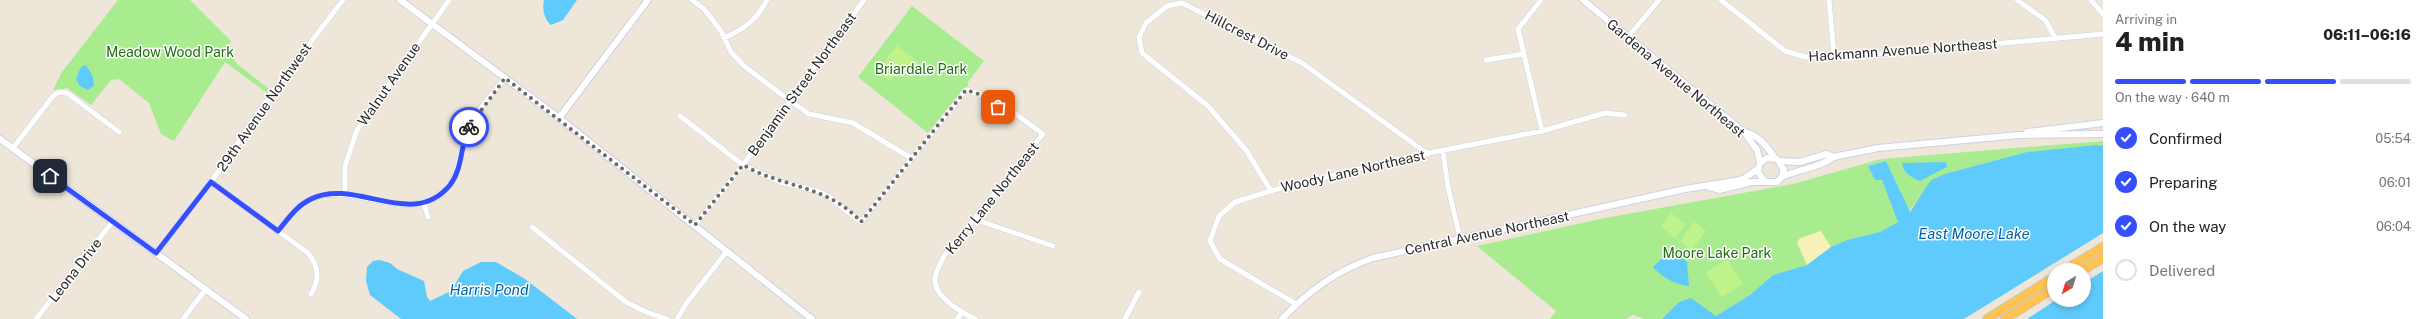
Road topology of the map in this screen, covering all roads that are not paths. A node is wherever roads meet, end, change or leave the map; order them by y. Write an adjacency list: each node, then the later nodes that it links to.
1 (342, 0): 45 (street, 29th Avenue Northwest)
2 (400, 0): 16 (street)
3 (449, 0): 16 (street, Walnut Avenue)
4 (648, 0): 28 (street)
5 (692, 0): 19 (street)
6 (767, 0): 19 (street)
7 (864, 0): 25 (street, Benjamin Street Northeast)
8 (1541, 0): 21 (street)
9 (1583, 0): 18 (street, Gardena Avenue Northeast)
10 (1658, 0): 18 (street)
11 (1721, 0): 22 (street, Hackmann Avenue Northeast)
12 (1829, 0): 22 (street)
13 (2017, 0): 20 (street)
14 (2091, 0): 15 (street)
15 (2103, 14)
16 (432, 24): 24 (street); 49 (street, Walnut Avenue)
17 (2103, 34): 20 (street, Hackmann Avenue Northeast)
18 (1628, 37): 32 (street, Gardena Avenue Northeast)
19 (724, 38): 25 (street)
20 (2056, 38): 22 (street, Hackmann Avenue Northeast)
21 (1524, 54): 23 (street); 30 (street)
22 (1834, 56)
23 (1486, 60)
24 (505, 78): 28 (street); 50 (street)
25 (789, 100): 40 (street); 42 (street, Benjamin Street Northeast)
26 (1625, 115): 30 (street, Woody Lane Northeast)
27 (680, 116): 42 (street)
28 (559, 118): 54 (street)
29 (2103, 123): 34 (street)
30 (1542, 131): 37 (street, Woody Lane Northeast)
31 (119, 132): 36 (street)
32 (1744, 132): 41 (street); 43 (street, Gardena Avenue Northeast)
33 (2103, 134): 34 (street)
34 (2019, 135): 39 (street)
35 (0, 139): 36 (street)
36 (13, 148): 53 (street)
37 (1443, 151): 38 (street, Woody Lane Northeast); 57 (street)
38 (1428, 154): 48 (street, Woody Lane Northeast); 48 (street, Hillcrest Drive)
39 (1833, 157): 41 (street); 44 (street)
40 (911, 158): 42 (street); 52 (street, Kerry Lane Northeast)
41 (1777, 159): 43 (street); 44 (street)
42 (743, 165): 54 (street, Benjamin Street Northeast)
43 (1760, 166): 46 (street); 47 (street, Central Avenue Northeast)
44 (1782, 177): 46 (street)
45 (211, 182): 56 (street); 61 (street, 29th Avenue Northwest)
46 (1765, 182): 47 (street, Central Avenue Northeast)
47 (1709, 187): 57 (street, Central Avenue Northeast)
48 (1271, 191): 70 (street, Woody Lane Northeast)
49 (345, 194): 50 (street); 56 (street)
50 (424, 204): 51 (street)
51 (428, 217)
52 (974, 219): 58 (street); 71 (street, Kerry Lane Northeast)
53 (113, 221): 61 (street); 72 (street, Leona Drive)
54 (695, 225): 60 (street)
55 (532, 227): 75 (street)
56 (278, 231): 69 (street)
57 (1460, 238): 70 (street, Central Avenue Northeast)
58 (1053, 246)
59 (2103, 247): 63 (highway)
60 (727, 251): 76 (street); 77 (street)
61 (156, 253): 66 (street)
62 (2103, 258): 64 (highway)
63 (2077, 263)
64 (2091, 265)
65 (2047, 281): 82 (highway)
66 (206, 290): 73 (street); 74 (street)
67 (1139, 292): 80 (street)
68 (2047, 292): 83 (highway)
69 (311, 294)
70 (1296, 304): 81 (street, Central Avenue Northeast)
71 (962, 313): 78 (street); 79 (street, Kerry Lane Northeast)
72 (36, 319)
73 (183, 319)
74 (246, 319)
75 (667, 319)
76 (677, 319)
77 (812, 319)
78 (957, 319)
79 (975, 319)
80 (1125, 319)
81 (1282, 319)
82 (1987, 319)
83 (2005, 319)

